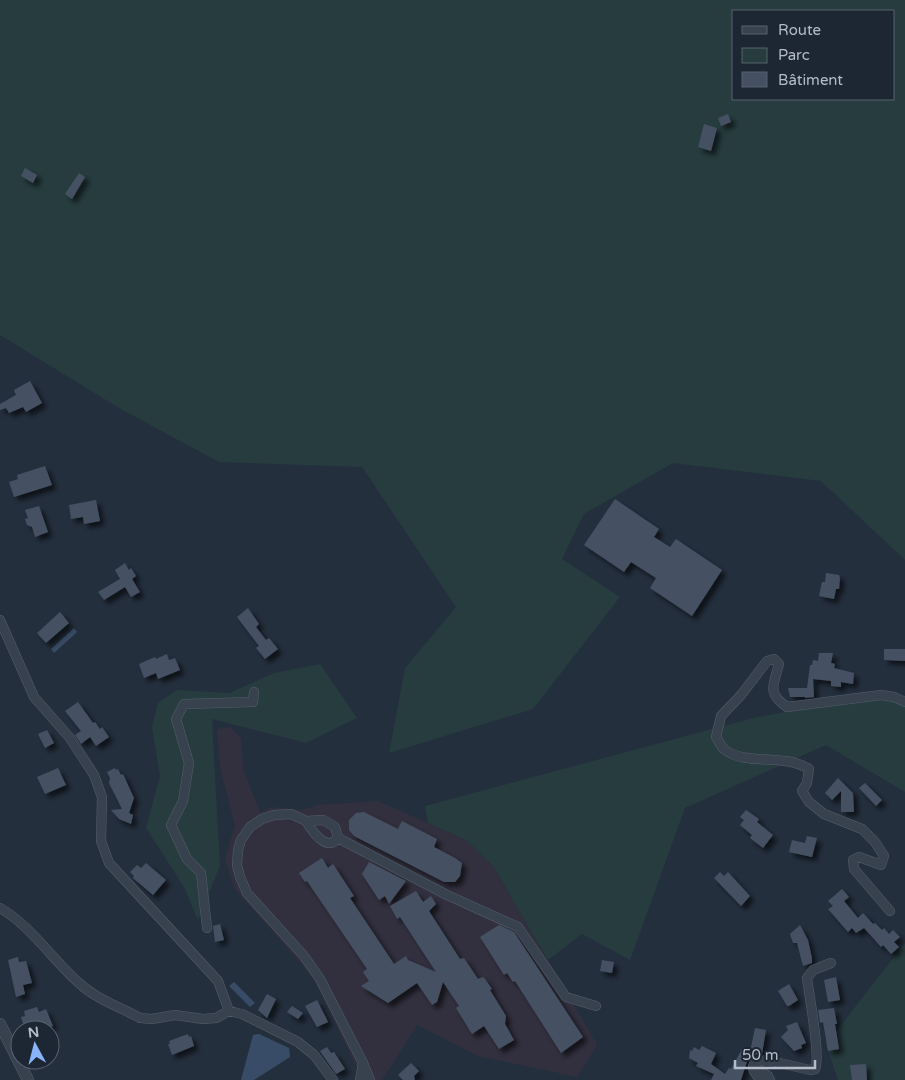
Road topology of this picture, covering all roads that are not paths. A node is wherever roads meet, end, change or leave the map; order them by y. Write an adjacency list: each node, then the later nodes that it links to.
1 (0, 620): 11 (street)
2 (254, 692): 8 (street)
3 (905, 702): 7 (street)
4 (306, 821): 5 (street); 5 (street); 13 (street)
5 (338, 838): 10 (street)
6 (0, 908): 11 (street)
7 (890, 911)
8 (207, 928)
9 (831, 963): 14 (street)
10 (596, 1006)
11 (229, 1011): 16 (street)
12 (0, 1024): 15 (street)
13 (363, 1063): 17 (street); 18 (street)
14 (753, 1066): 19 (street); 20 (street)
15 (28, 1080)
16 (333, 1080)
17 (360, 1080)
18 (370, 1080)
19 (761, 1080)
20 (770, 1080)

